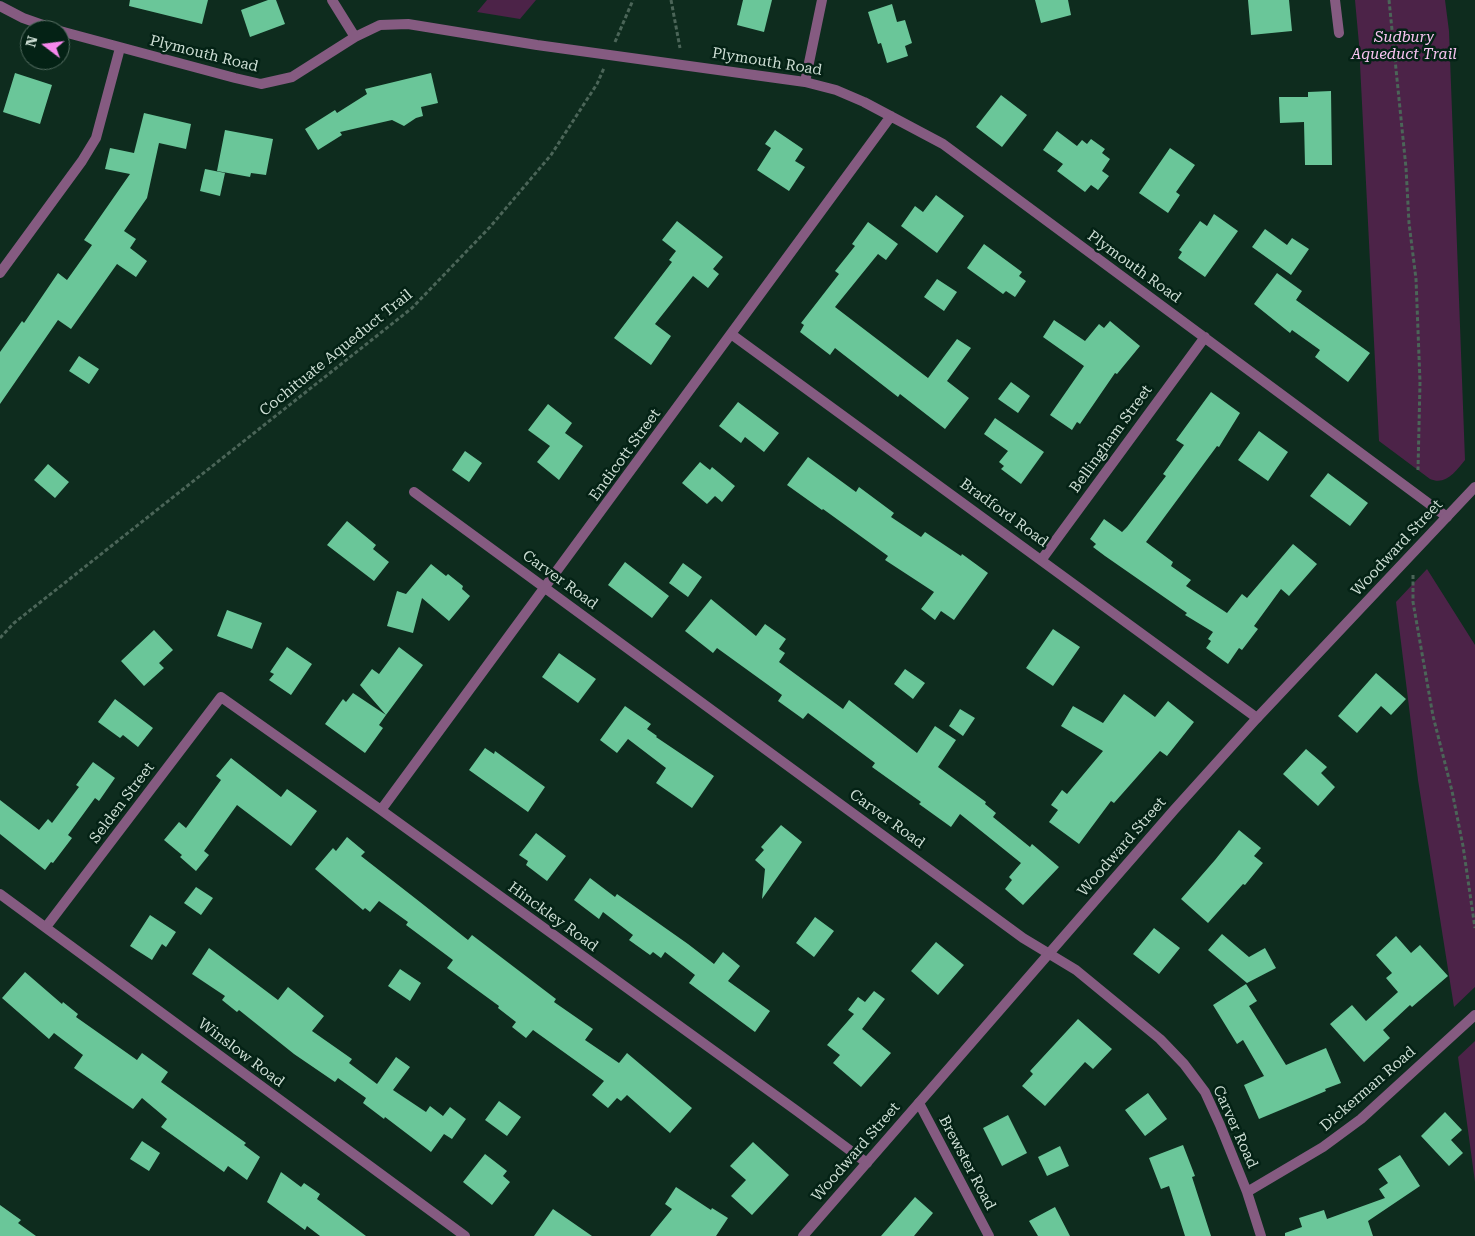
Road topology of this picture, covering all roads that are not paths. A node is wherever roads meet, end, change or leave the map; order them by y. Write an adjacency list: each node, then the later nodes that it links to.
1 (332, 0): 8 (street)
2 (822, 0): 10 (street)
3 (1335, 0): 7 (street)
4 (0, 6): 5 (street, Plymouth Road)
5 (29, 20)
6 (70, 33): 9 (street, Plymouth Road)
7 (1339, 33)
8 (355, 37): 9 (street, Plymouth Road); 10 (street, Plymouth Road)
9 (120, 48): 12 (street)
10 (805, 82): 11 (street, Plymouth Road)
11 (891, 116): 13 (street, Endicott Street); 14 (street, Plymouth Road)
12 (0, 273)
13 (731, 334): 18 (street, Bradford Road); 19 (street, Endicott Street)
14 (1205, 337): 17 (street, Plymouth Road); 18 (street, Bellingham Street)
15 (1475, 487): 17 (street, Woodward Street)
16 (414, 492): 19 (street, Carver Road)
17 (1447, 517): 21 (street, Woodward Street)
18 (1042, 559): 21 (street, Bradford Road)
19 (545, 588): 22 (street, Endicott Street); 25 (street, Carver Road)
20 (221, 697): 22 (street, Hinckley Road); 24 (street, Selden Street)
21 (1257, 718): 25 (street, Woodward Street)
22 (381, 810): 28 (street, Hinckley Road)
23 (0, 894): 24 (street, Winslow Road)
24 (46, 927): 30 (street, Winslow Road)
25 (1050, 953): 27 (street, Woodward Street); 29 (street, Carver Road)
26 (1475, 1015): 29 (street, Dickerman Road)
27 (919, 1103): 28 (street, Woodward Street); 32 (street, Brewster Road)
28 (866, 1163): 31 (street, Woodward Street)
29 (1247, 1192): 33 (street, Carver Road)
30 (465, 1236)
31 (803, 1236)
32 (988, 1236)
33 (1262, 1236)

